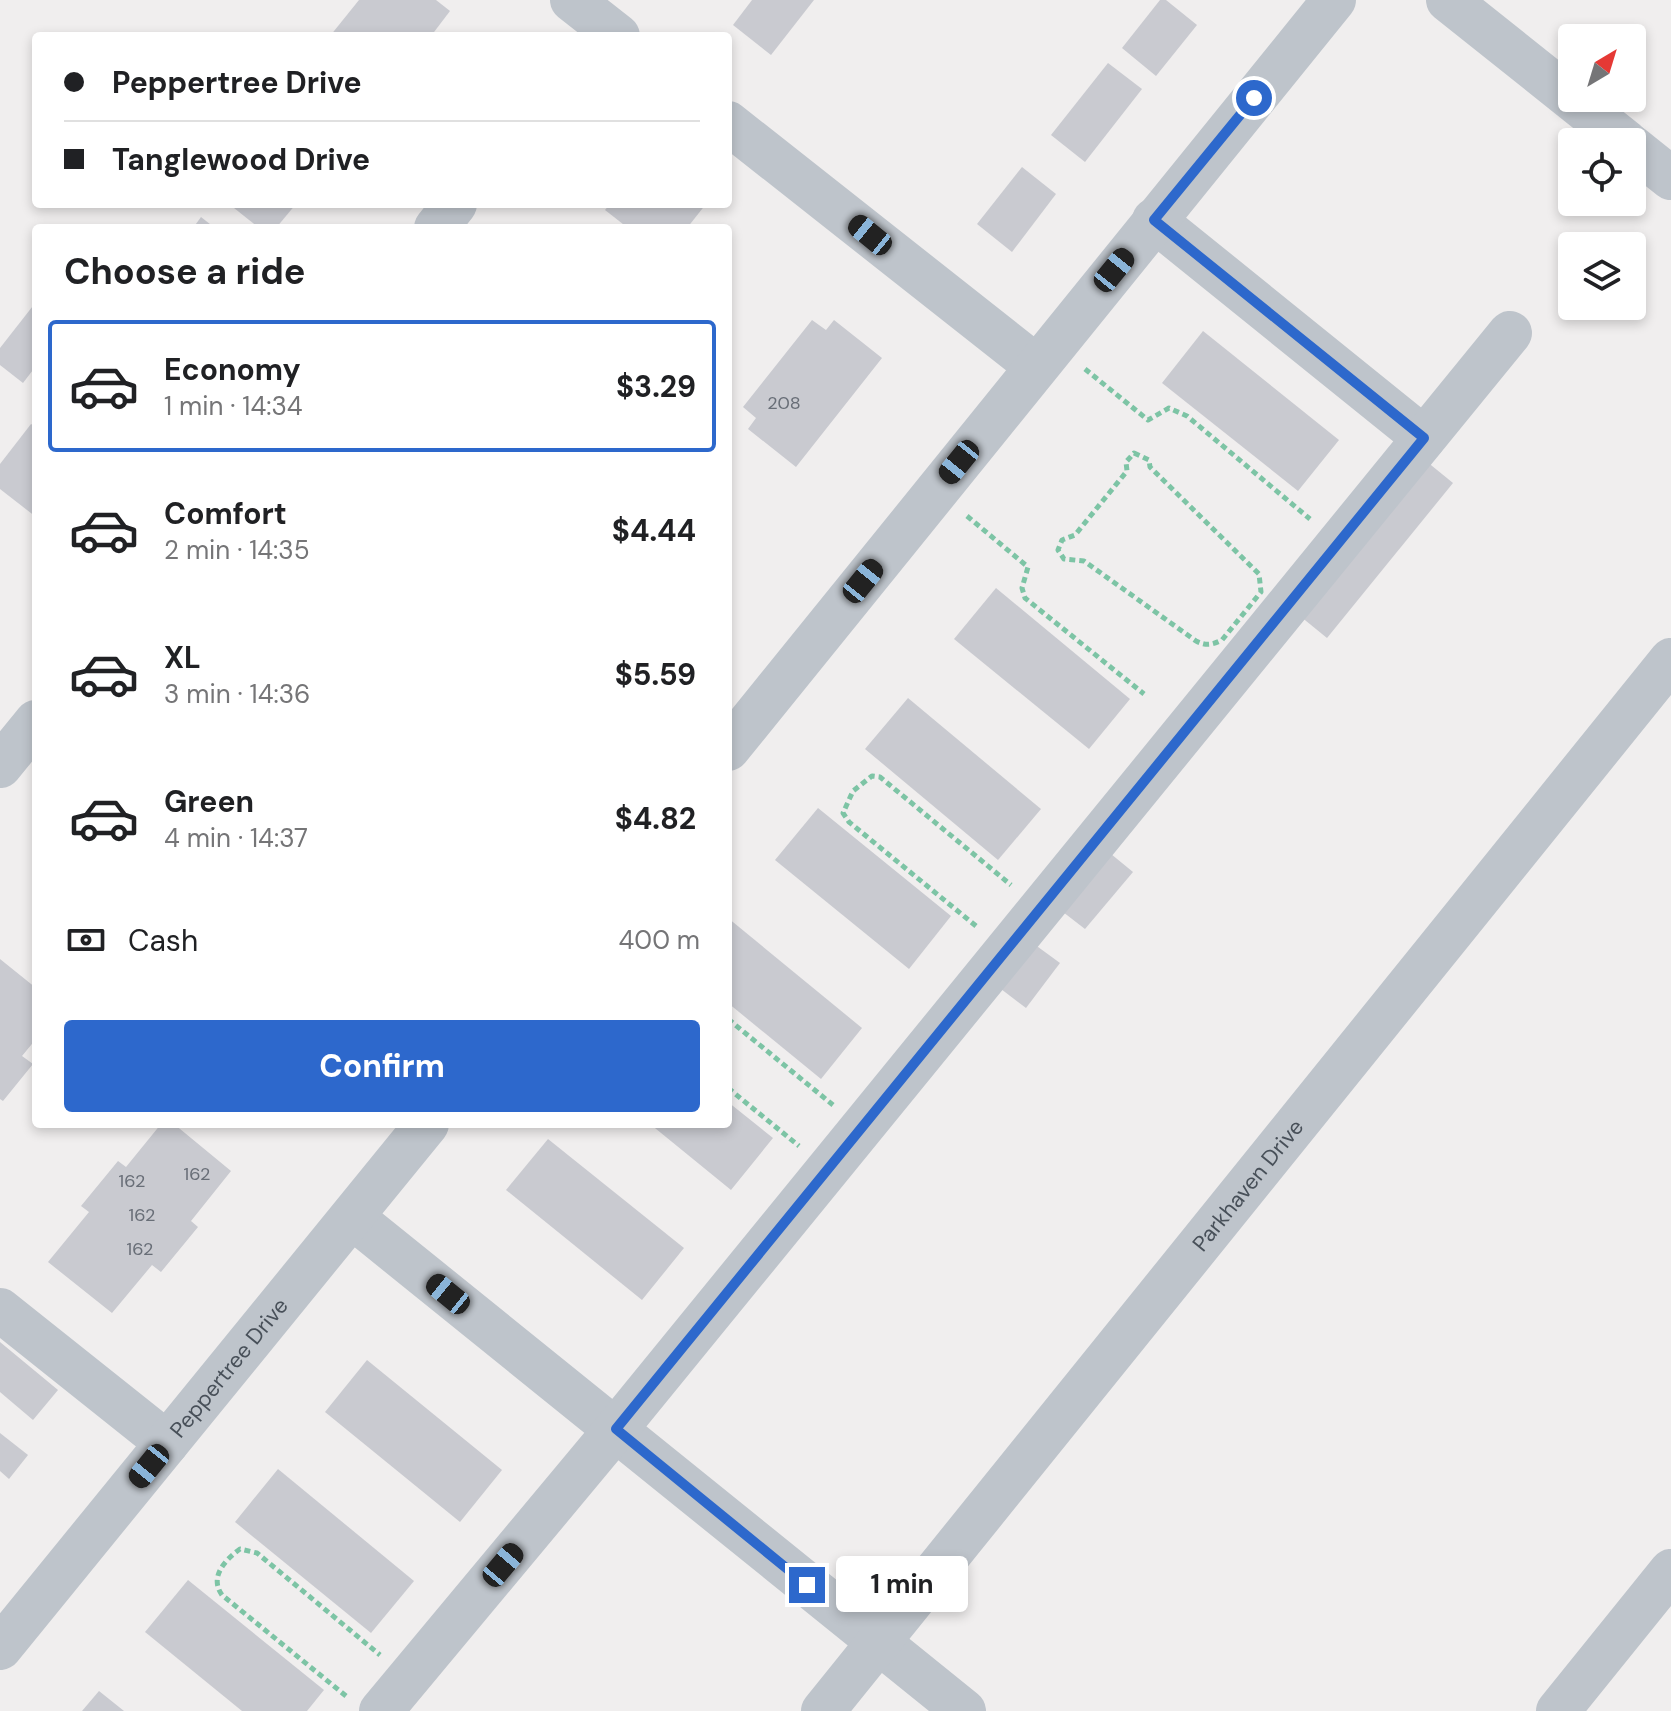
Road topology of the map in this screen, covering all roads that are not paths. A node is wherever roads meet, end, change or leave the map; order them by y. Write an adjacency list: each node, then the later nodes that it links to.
1 (1334, 0): 8 (street)
2 (1448, 0): 4 (street)
3 (732, 126): 11 (street)
4 (1608, 128)
5 (1646, 158): 6 (street)
6 (1671, 178)
7 (452, 208): 9 (street)
8 (1154, 220): 11 (street); 12 (street)
9 (439, 224)
10 (1510, 333): 12 (street)
11 (1063, 365): 15 (street)
12 (1424, 438): 20 (street)
13 (1671, 660): 23 (street, Parkhaven Drive)
14 (32, 727): 16 (street)
15 (732, 744)
16 (0, 766)
17 (424, 1128): 18 (street, Peppertree Drive)
18 (352, 1217): 20 (street); 21 (street, Peppertree Drive)
19 (0, 1310): 21 (street)
20 (616, 1429): 23 (street); 25 (street)
21 (167, 1443): 24 (street, Peppertree Drive)
22 (1671, 1571): 28 (street)
23 (878, 1643): 26 (street, Parkhaven Drive); 27 (street)
24 (0, 1648)
25 (367, 1706)
26 (823, 1711)
27 (964, 1711)
28 (1558, 1711)

